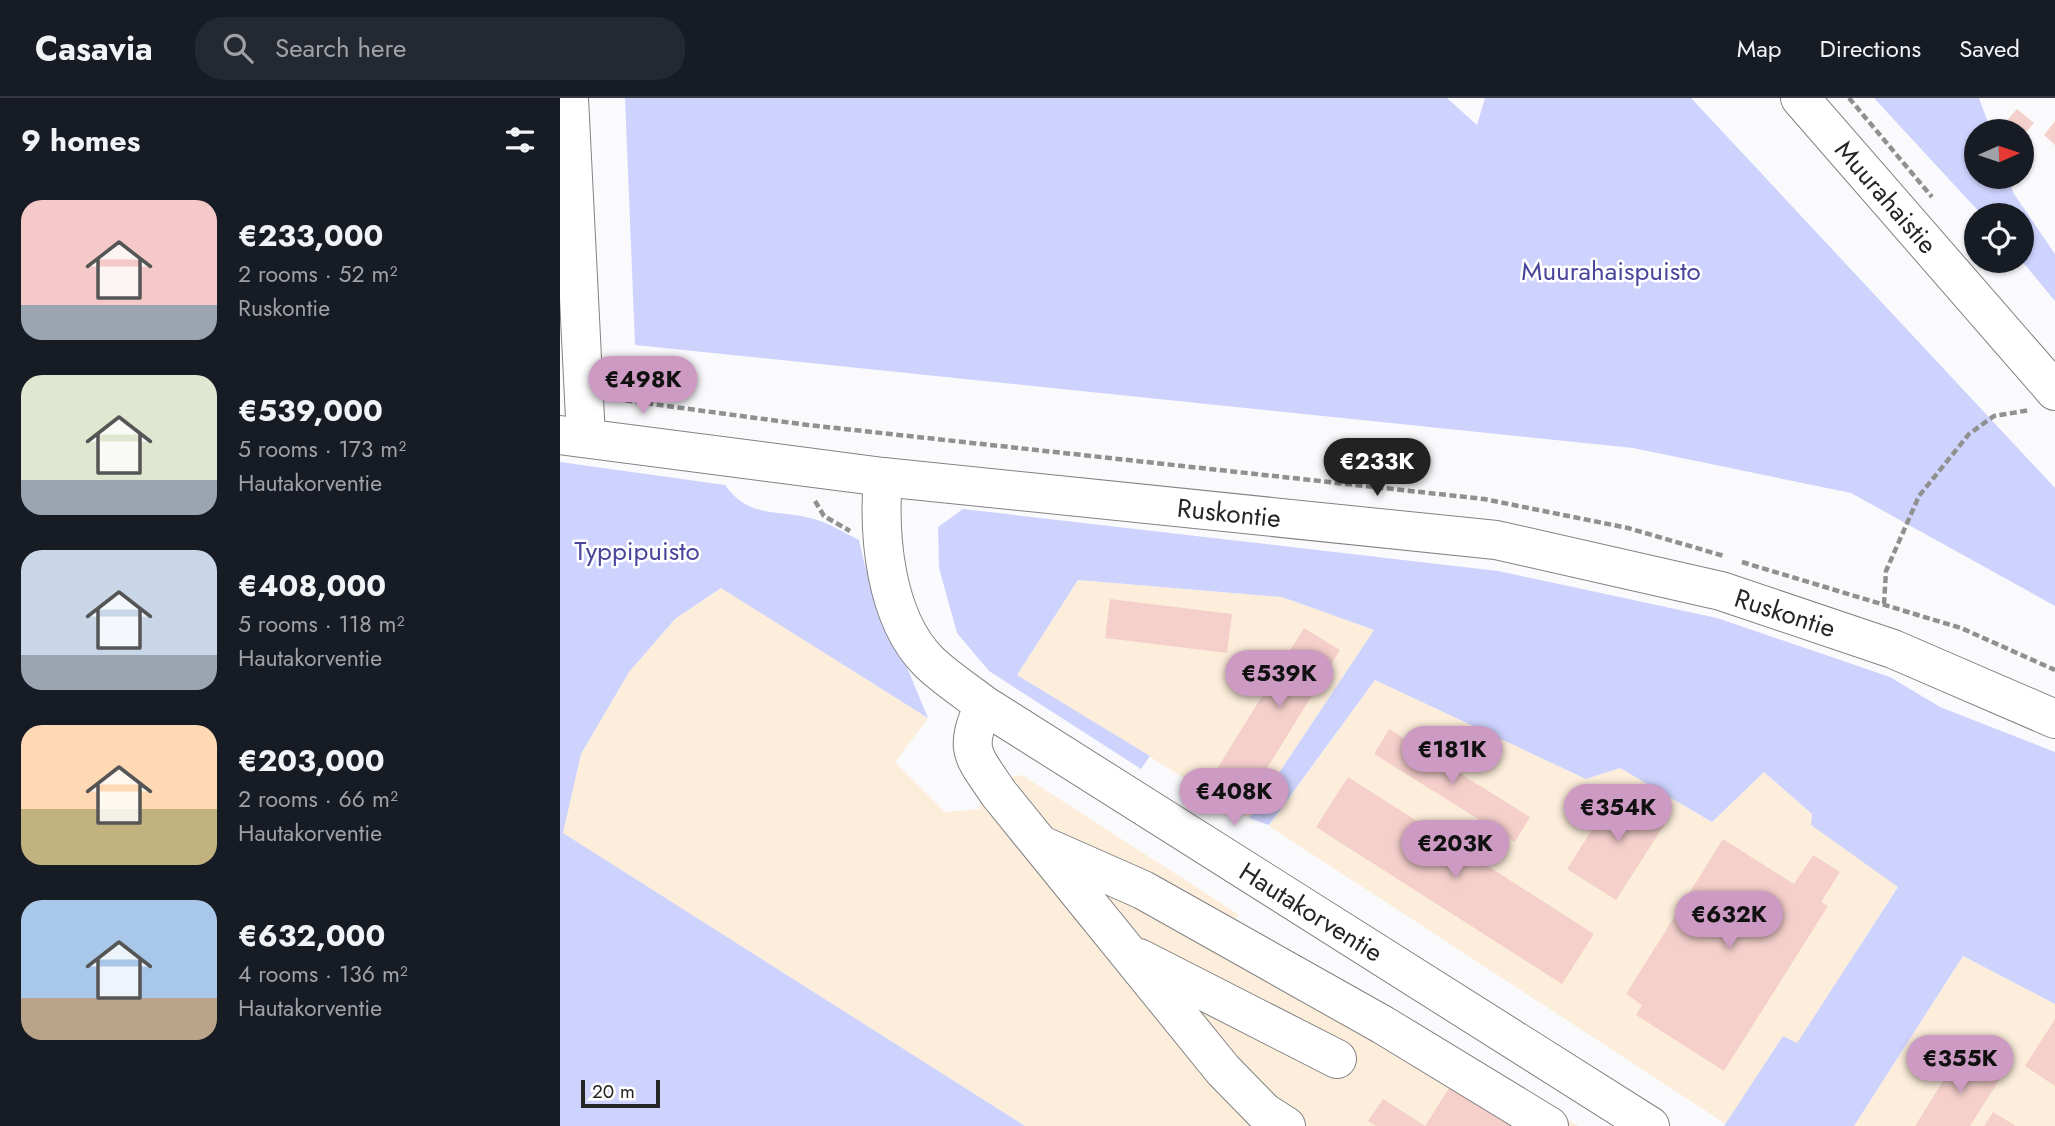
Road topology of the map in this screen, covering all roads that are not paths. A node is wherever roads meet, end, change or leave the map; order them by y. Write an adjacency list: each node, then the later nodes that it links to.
1 (569, 98): 4 (street)
2 (1801, 98): 3 (street, Muurahaistie)
3 (2054, 390)
4 (573, 436): 5 (street, Ruskontie)
5 (883, 477): 6 (street, Hautakorventie); 7 (street, Ruskontie)
6 (984, 705): 8 (street); 13 (street, Hautakorventie)
7 (2055, 719)
8 (1041, 845): 9 (street); 12 (street)
9 (1128, 953): 10 (street); 11 (street)
10 (1337, 1059)
11 (1286, 1126)
12 (1549, 1126)
13 (1650, 1126)

